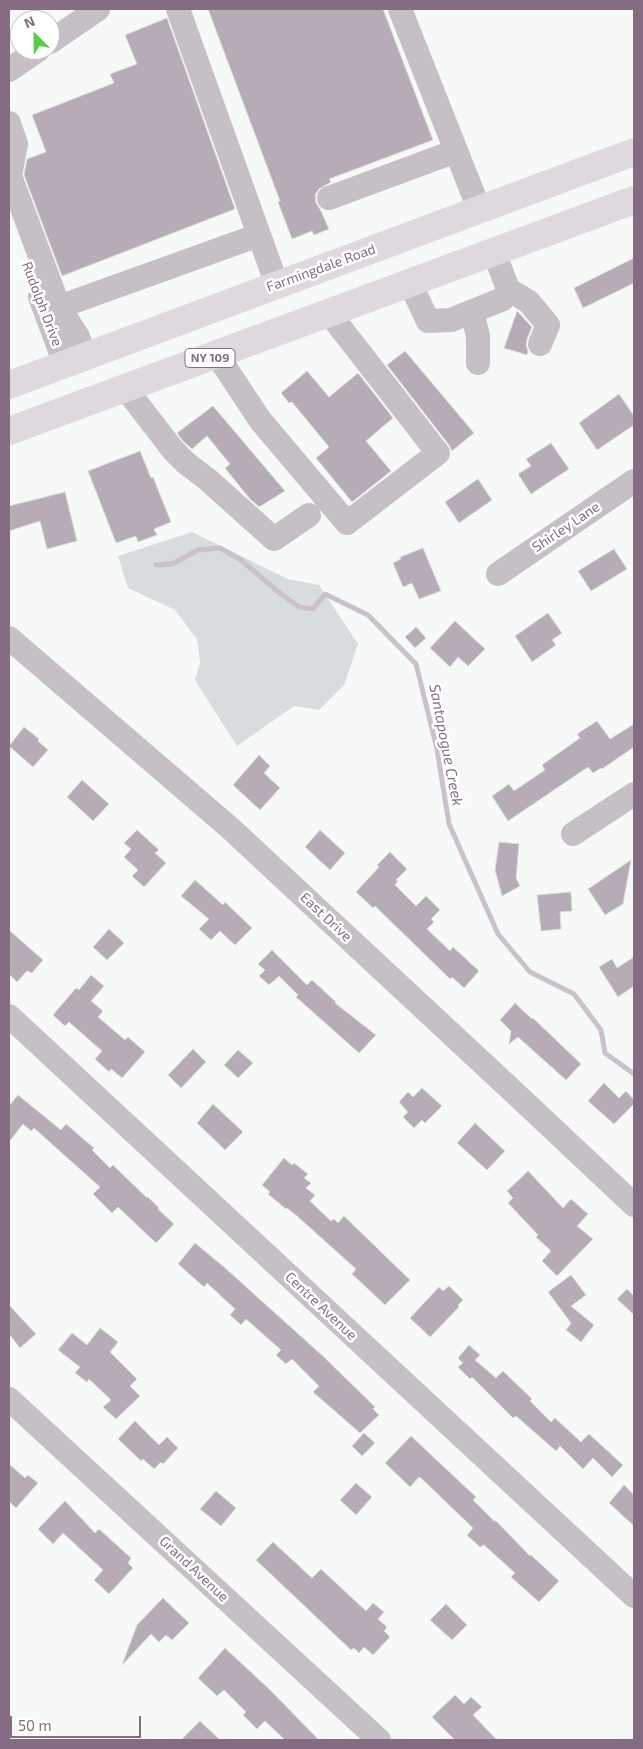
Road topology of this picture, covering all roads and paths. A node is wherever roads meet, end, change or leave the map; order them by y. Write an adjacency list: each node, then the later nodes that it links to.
1 (98, 9): 4 (street)
2 (178, 9): 14 (street)
3 (400, 9): 8 (street)
4 (60, 35)
5 (24, 60): 6 (street)
6 (9, 70)
7 (9, 123): 19 (street)
8 (456, 151): 10 (street); 12 (street)
9 (634, 152): 12 (main road, Farmingdale Road)
10 (329, 198)
11 (634, 200): 15 (main road, NY 109)
12 (479, 209): 17 (main road, Farmingdale Road)
13 (9, 217): 24 (street, Rudolph Drive)
14 (259, 235): 17 (street); 19 (street)
15 (494, 252): 16 (main road, NY 109); 18 (street)
16 (410, 283): 20 (street); 21 (main road, NY 109)
17 (277, 284): 24 (main road, Farmingdale Road)
18 (508, 289): 20 (street); 22 (street)
19 (59, 307): 24 (street)
20 (472, 312): 25 (street)
21 (330, 313): 23 (main road, NY 109); 23 (street)
22 (540, 344)
23 (217, 355): 27 (main road, NY 109)
24 (74, 360): 26 (main road, Farmingdale Road)
25 (478, 363)
26 (9, 384)
27 (126, 388): 28 (main road, NY 109); 30 (street)
28 (9, 431)
29 (634, 481): 31 (street, Shirley Lane)
30 (309, 515)
31 (498, 574)
32 (9, 638): 36 (street, East Drive)
33 (634, 794): 34 (street)
34 (573, 834)
35 (9, 1016): 38 (street, Centre Avenue)
36 (634, 1206)
37 (9, 1399): 39 (street, Grand Avenue)
38 (634, 1596)
39 (379, 1740)

